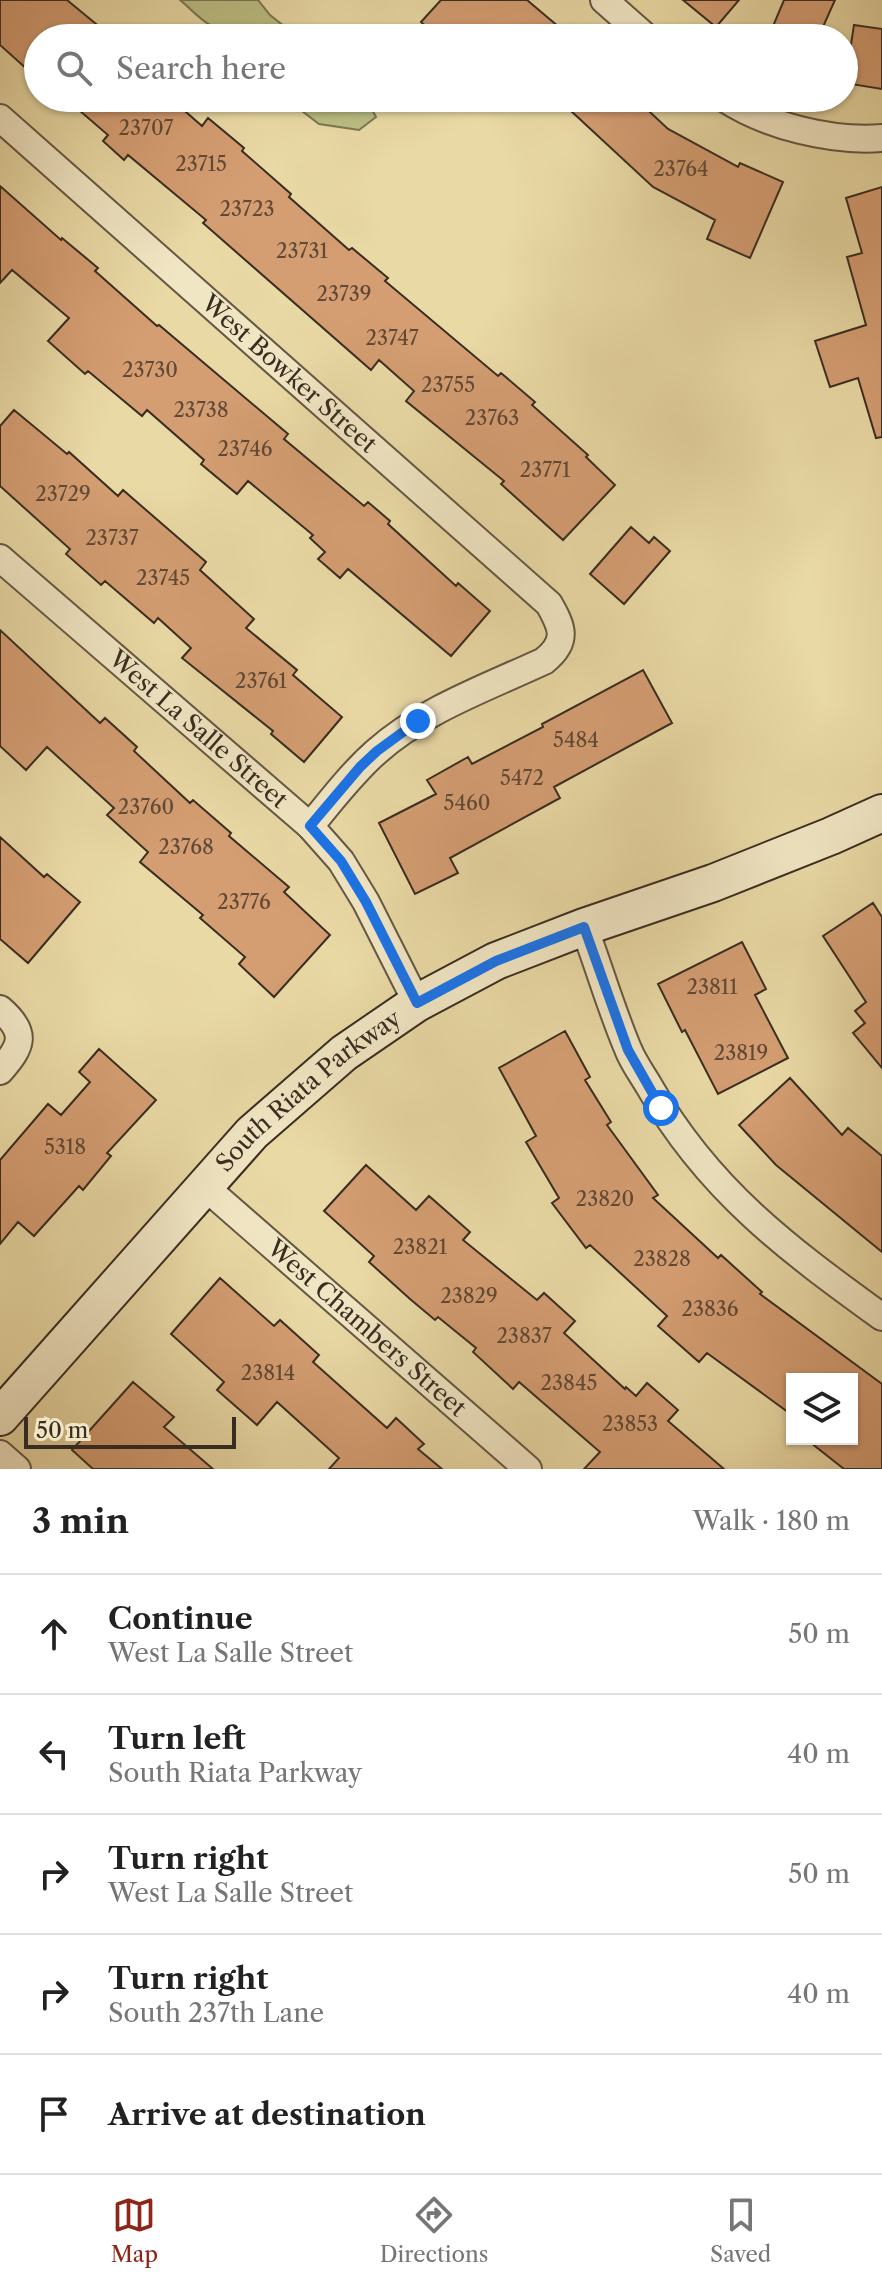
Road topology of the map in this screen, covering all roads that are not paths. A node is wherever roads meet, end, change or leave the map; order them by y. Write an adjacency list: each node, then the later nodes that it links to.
1 (604, 0): 2 (street)
2 (631, 24)
3 (753, 112): 5 (street)
4 (0, 118): 8 (street, West Bowker Street)
5 (882, 138)
6 (0, 558): 8 (street, West La Salle Street)
7 (882, 813): 9 (street, South Riata Parkway)
8 (310, 826): 10 (street, West La Salle Street)
9 (584, 927): 10 (street, South Riata Parkway); 14 (street)
10 (417, 1003): 13 (street, South Riata Parkway)
11 (0, 1009): 12 (street)
12 (0, 1071)
13 (204, 1186): 15 (street, South Riata Parkway); 18 (street, West Chambers Street)
14 (882, 1317)
15 (0, 1417)
16 (0, 1454): 17 (street)
17 (17, 1469)
18 (528, 1469)

